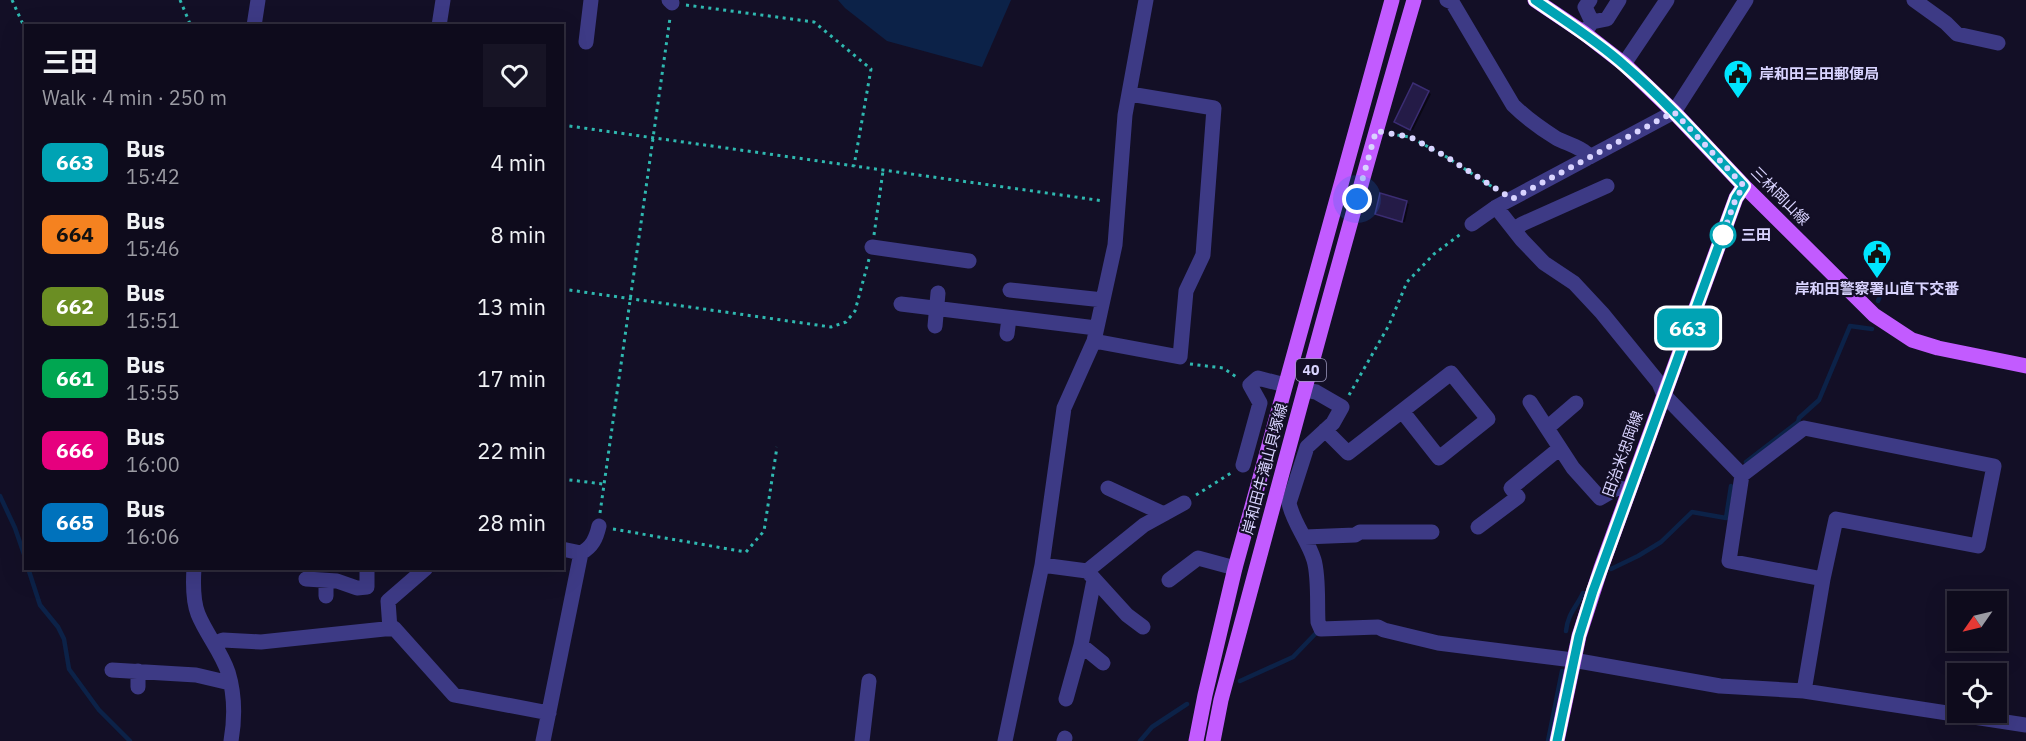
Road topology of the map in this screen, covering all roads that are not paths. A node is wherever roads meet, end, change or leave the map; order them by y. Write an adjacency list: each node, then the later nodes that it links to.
1 (258, 0): 14 (street)
2 (443, 0): 15 (street)
3 (591, 0): 17 (street)
4 (1146, 0): 20 (street)
5 (1392, 0): 40 (main road, 岸和田牛滝山貝塚線 / 40)
6 (1414, 0): 41 (main road, 岸和田牛滝山貝塚線 / 40)
7 (1447, 0): 22 (street)
8 (1534, 0): 16 (main road, 三林岡山線)
9 (1590, 0): 16 (street)
10 (1619, 0): 16 (street)
11 (1667, 0): 19 (street)
12 (1746, 0): 21 (street)
13 (1914, 0): 18 (street)
14 (254, 24)
15 (439, 24)
16 (1588, 28): 19 (main road, 三林岡山線)
17 (586, 42)
18 (1998, 43)
19 (1624, 64): 21 (main road, 三林岡山線)
20 (1130, 94): 32 (street); 38 (street)
21 (1674, 112): 22 (street); 24 (main road, 三林岡山線)
22 (1590, 157): 25 (street)
23 (1607, 186): 27 (street)
24 (1744, 186): 39 (main road, 三林岡山線); 42 (main road, 田治米忠岡線)
25 (1496, 207): 26 (street); 27 (street)
26 (1472, 224)
27 (1514, 230): 42 (street)
28 (872, 246): 29 (street)
29 (969, 261)
30 (1010, 290): 32 (street)
31 (938, 293): 34 (street)
32 (1103, 300): 38 (street)
33 (901, 304): 34 (street)
34 (937, 309): 35 (street); 36 (street)
35 (1009, 318): 37 (street); 38 (street)
36 (935, 326)
37 (1007, 334)
38 (1095, 334): 61 (street)
39 (2026, 366)
40 (1285, 385): 49 (street); 62 (main road, 岸和田牛滝山貝塚線 / 40)
41 (1305, 390): 47 (street); 90 (main road, 岸和田牛滝山貝塚線 / 40)
42 (1664, 394): 50 (street); 52 (main road, 田治米忠岡線)
43 (1530, 402): 46 (street)
44 (1576, 403): 46 (street)
45 (1402, 411): 45 (street); 47 (street)
46 (1547, 428): 48 (street)
47 (1325, 430): 58 (street)
48 (1560, 448): 52 (street); 56 (street)
49 (1243, 465)
50 (1742, 475): 68 (street); 68 (street)
51 (1108, 488): 54 (street)
52 (1629, 490): 74 (main road, 田治米忠岡線)
53 (1184, 503): 54 (street)
54 (1164, 514): 66 (street)
55 (599, 526): 60 (street)
56 (1478, 527)
57 (1432, 532): 58 (street)
58 (1305, 537): 74 (street)
59 (564, 549): 60 (street)
60 (581, 553): 83 (street)
61 (1042, 565): 66 (street); 88 (street)
62 (1234, 568): 69 (street); 89 (main road, 岸和田牛滝山貝塚線 / 40)
63 (194, 570): 72 (street)
64 (367, 570): 67 (street)
65 (424, 570): 71 (street)
66 (1090, 576): 70 (street); 73 (street)
67 (306, 579)
68 (1823, 579): 81 (street)
69 (1169, 580)
70 (1143, 627)
71 (390, 628): 72 (street); 83 (street)
72 (215, 643): 79 (street)
73 (1081, 645): 75 (street); 82 (street)
74 (1573, 660): 81 (street); 91 (main road, 田治米忠岡線)
75 (1103, 663)
76 (112, 670): 77 (street)
77 (138, 671): 79 (street); 80 (street)
78 (869, 681): 87 (street)
79 (230, 683): 85 (street)
80 (138, 687)
81 (1804, 691): 84 (street)
82 (1066, 699)
83 (549, 713): 86 (street)
84 (2026, 725)
85 (231, 741)
86 (543, 741)
87 (862, 741)
88 (1005, 741)
89 (1196, 741)
90 (1213, 741)
91 (1557, 741)

